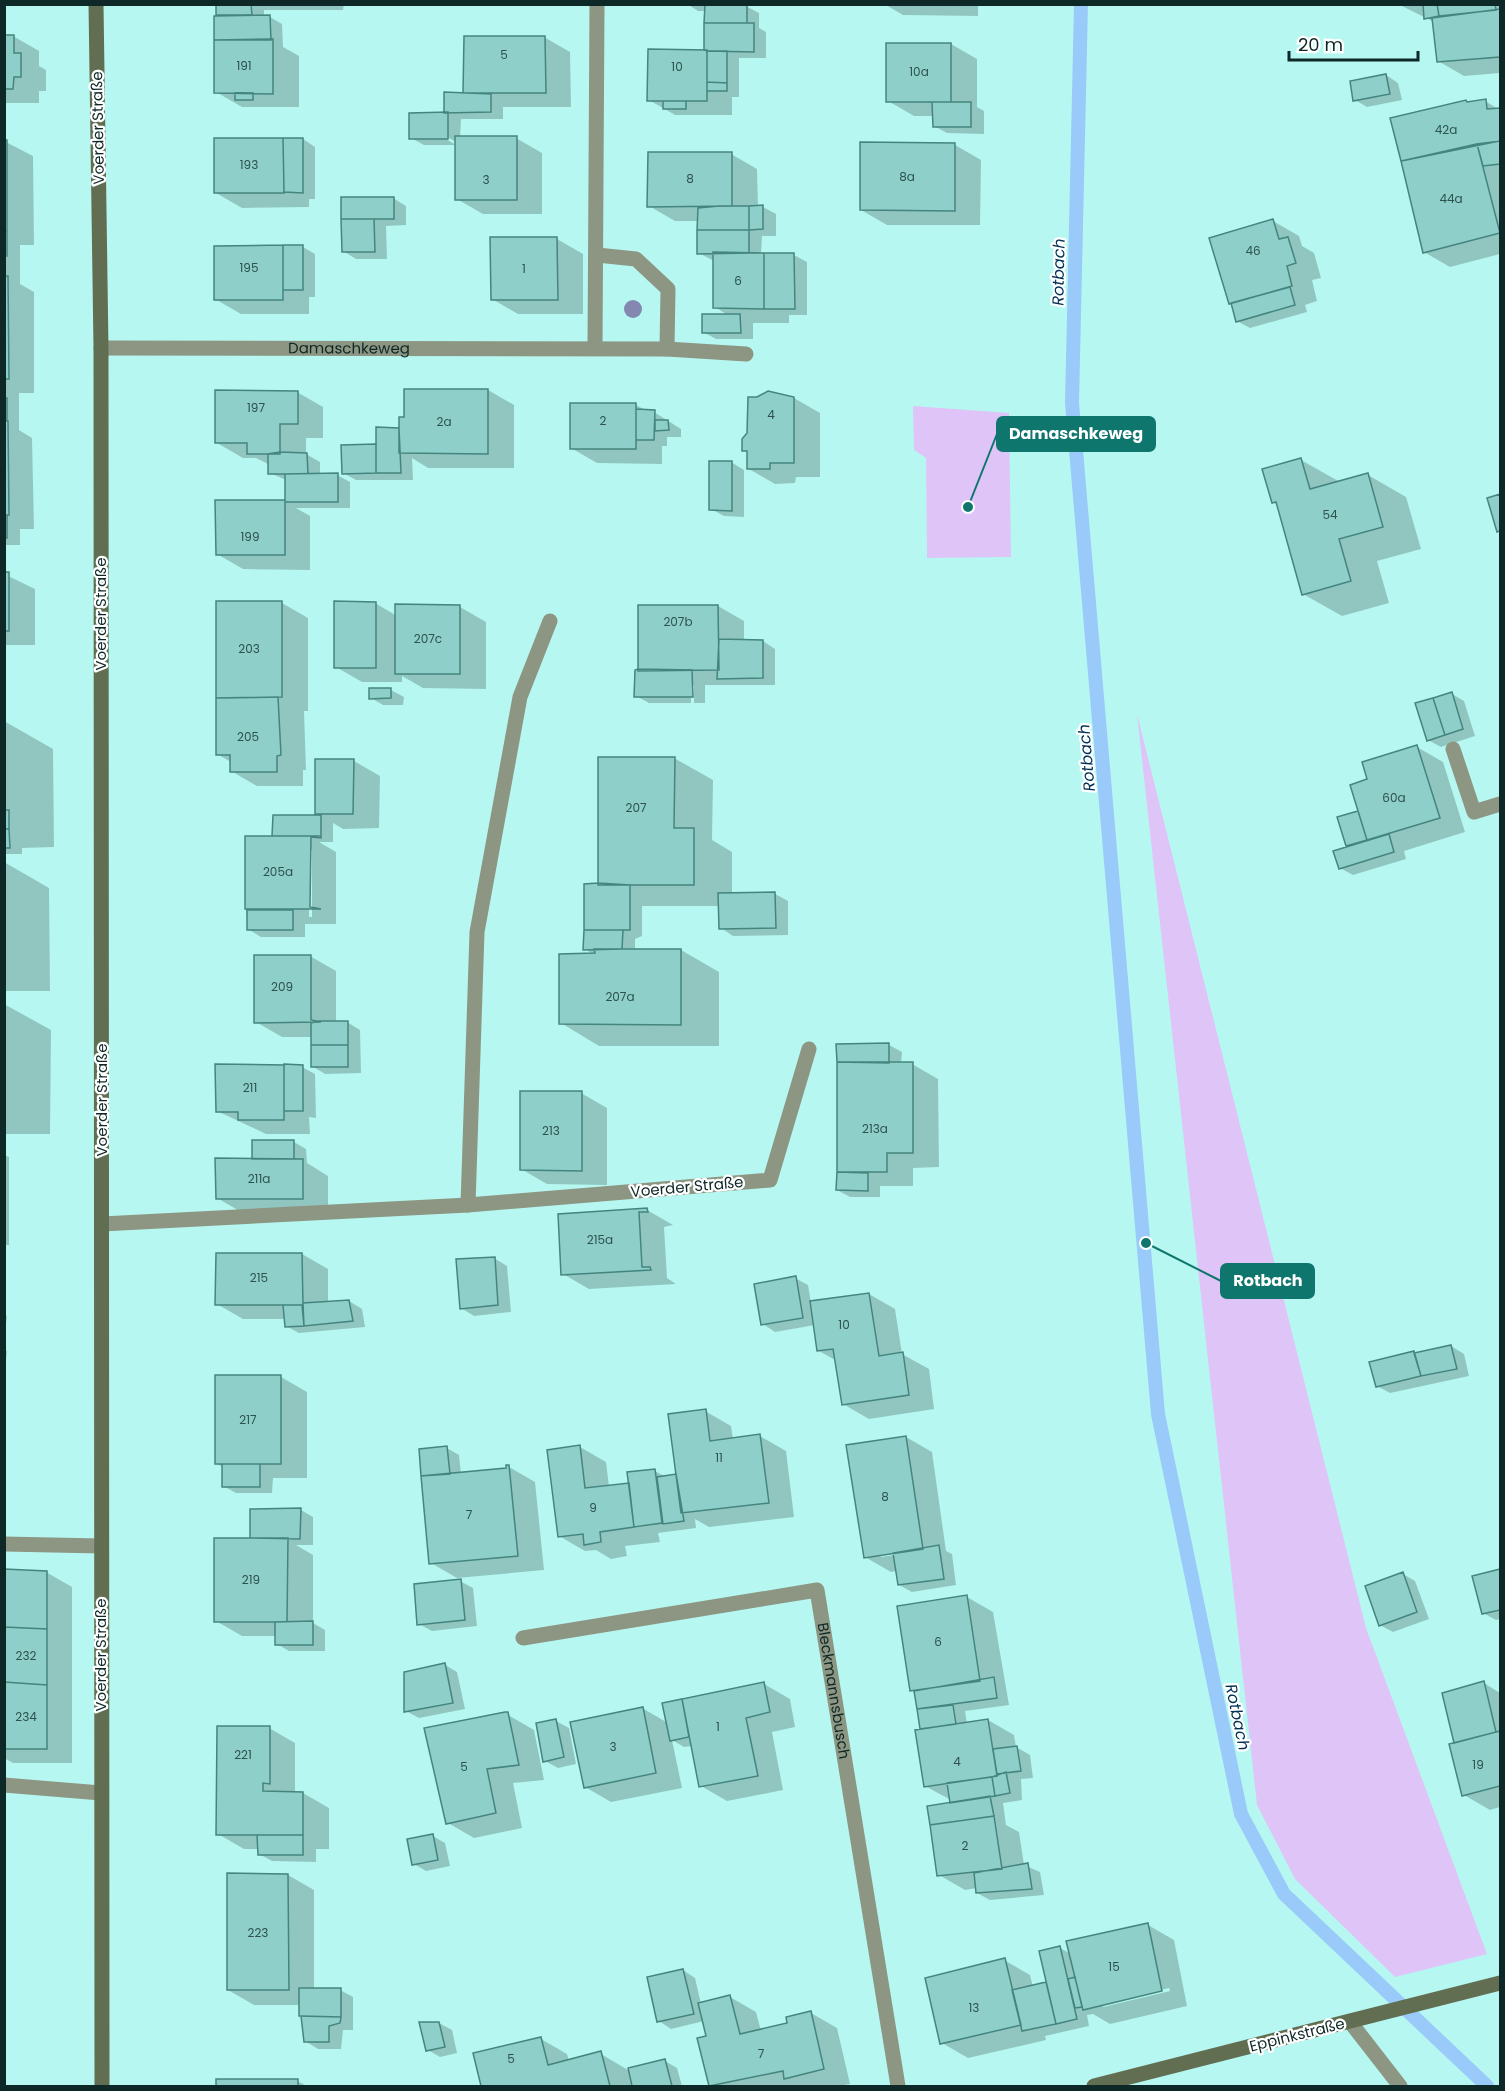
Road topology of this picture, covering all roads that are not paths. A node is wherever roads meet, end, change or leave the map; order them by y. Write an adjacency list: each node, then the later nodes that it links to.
1 (96, 4): 4 (main road, Voerder Straße)
2 (597, 4): 3 (street)
3 (597, 255): 5 (street); 6 (street)
4 (101, 348): 5 (street, Damaschkeweg); 13 (main road, Voerder Straße)
5 (595, 348): 6 (street, Damaschkeweg)
6 (667, 349): 7 (street, Damaschkeweg)
7 (746, 354)
8 (550, 621): 12 (street)
9 (1453, 749): 10 (street)
10 (1500, 804)
11 (808, 1049): 12 (street, Voerder Straße)
12 (468, 1205): 13 (street, Voerder Straße)
13 (102, 1224): 15 (main road, Voerder Straße)
14 (4, 1544): 15 (street)
15 (101, 1546): 18 (main road, Voerder Straße)
16 (523, 1638): 22 (street, Bleckmannsbusch)
17 (4, 1785): 18 (street)
18 (101, 1793): 21 (main road, Voerder Straße)
19 (1500, 1983): 20 (main road, Eppinkstraße)
20 (1354, 2022): 23 (main road, Eppinkstraße); 24 (street)
21 (102, 2086)
22 (898, 2086)
23 (1094, 2086)
24 (1400, 2086)

